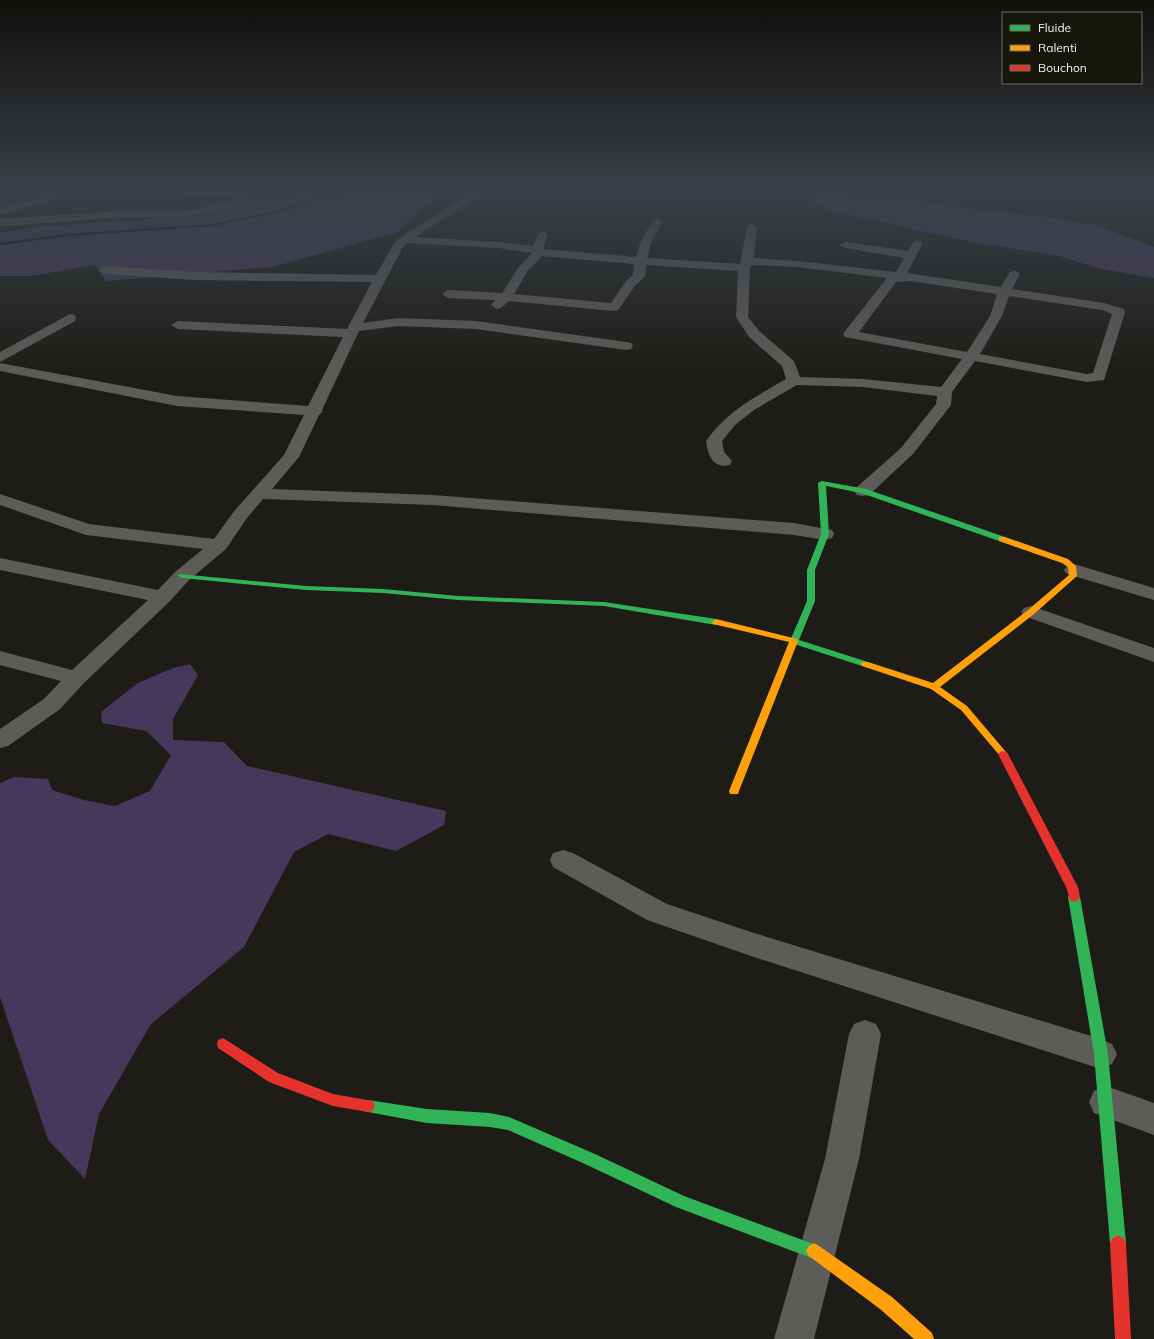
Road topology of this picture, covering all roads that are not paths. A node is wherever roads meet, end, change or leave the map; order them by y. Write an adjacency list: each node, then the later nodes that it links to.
1 (393, 253): 13 (street)
2 (536, 253): 16 (street)
3 (563, 253): 8 (street)
4 (642, 253): 8 (street)
5 (748, 253): 9 (street)
6 (900, 253): 7 (street)
7 (910, 255): 12 (street)
8 (640, 261): 9 (street); 16 (street)
9 (746, 264): 12 (street); 25 (street)
10 (104, 270): 13 (street)
11 (1014, 274): 14 (street)
12 (904, 277): 14 (street); 22 (street)
13 (380, 278): 20 (street)
14 (1004, 293): 22 (street); 22 (street)
15 (448, 294): 16 (street)
16 (506, 298): 19 (street)
17 (70, 318): 23 (street)
18 (178, 325): 20 (street)
19 (476, 325): 20 (street); 21 (street)
20 (352, 330): 27 (street)
21 (626, 346)
22 (971, 357): 26 (street)
23 (0, 358)
24 (0, 367): 27 (street)
25 (794, 382): 26 (street); 28 (street)
26 (945, 392): 29 (street)
27 (314, 412): 30 (street)
28 (724, 461)
29 (862, 491): 32 (street); 35 (street)
30 (258, 494): 32 (street); 33 (street)
31 (0, 499): 33 (street)
32 (825, 534): 40 (street)
33 (219, 545): 36 (street)
34 (0, 564): 38 (street)
35 (1074, 570): 37 (street); 39 (street)
36 (182, 576): 38 (street); 40 (street)
37 (1154, 594)
38 (163, 597): 43 (street)
39 (1031, 612): 41 (street); 44 (street)
40 (794, 641): 44 (street); 46 (street)
41 (1154, 655)
42 (0, 658): 43 (street)
43 (76, 678): 45 (street)
44 (934, 687): 50 (street)
45 (2, 736)
46 (734, 791)
47 (564, 860): 50 (street)
48 (865, 1034): 53 (street)
49 (223, 1044): 53 (street)
50 (1101, 1054): 51 (street)
51 (1106, 1102): 52 (street); 56 (street)
52 (1154, 1119)
53 (816, 1252): 54 (street); 55 (street)
54 (794, 1339)
55 (926, 1339)
56 (1123, 1339)

